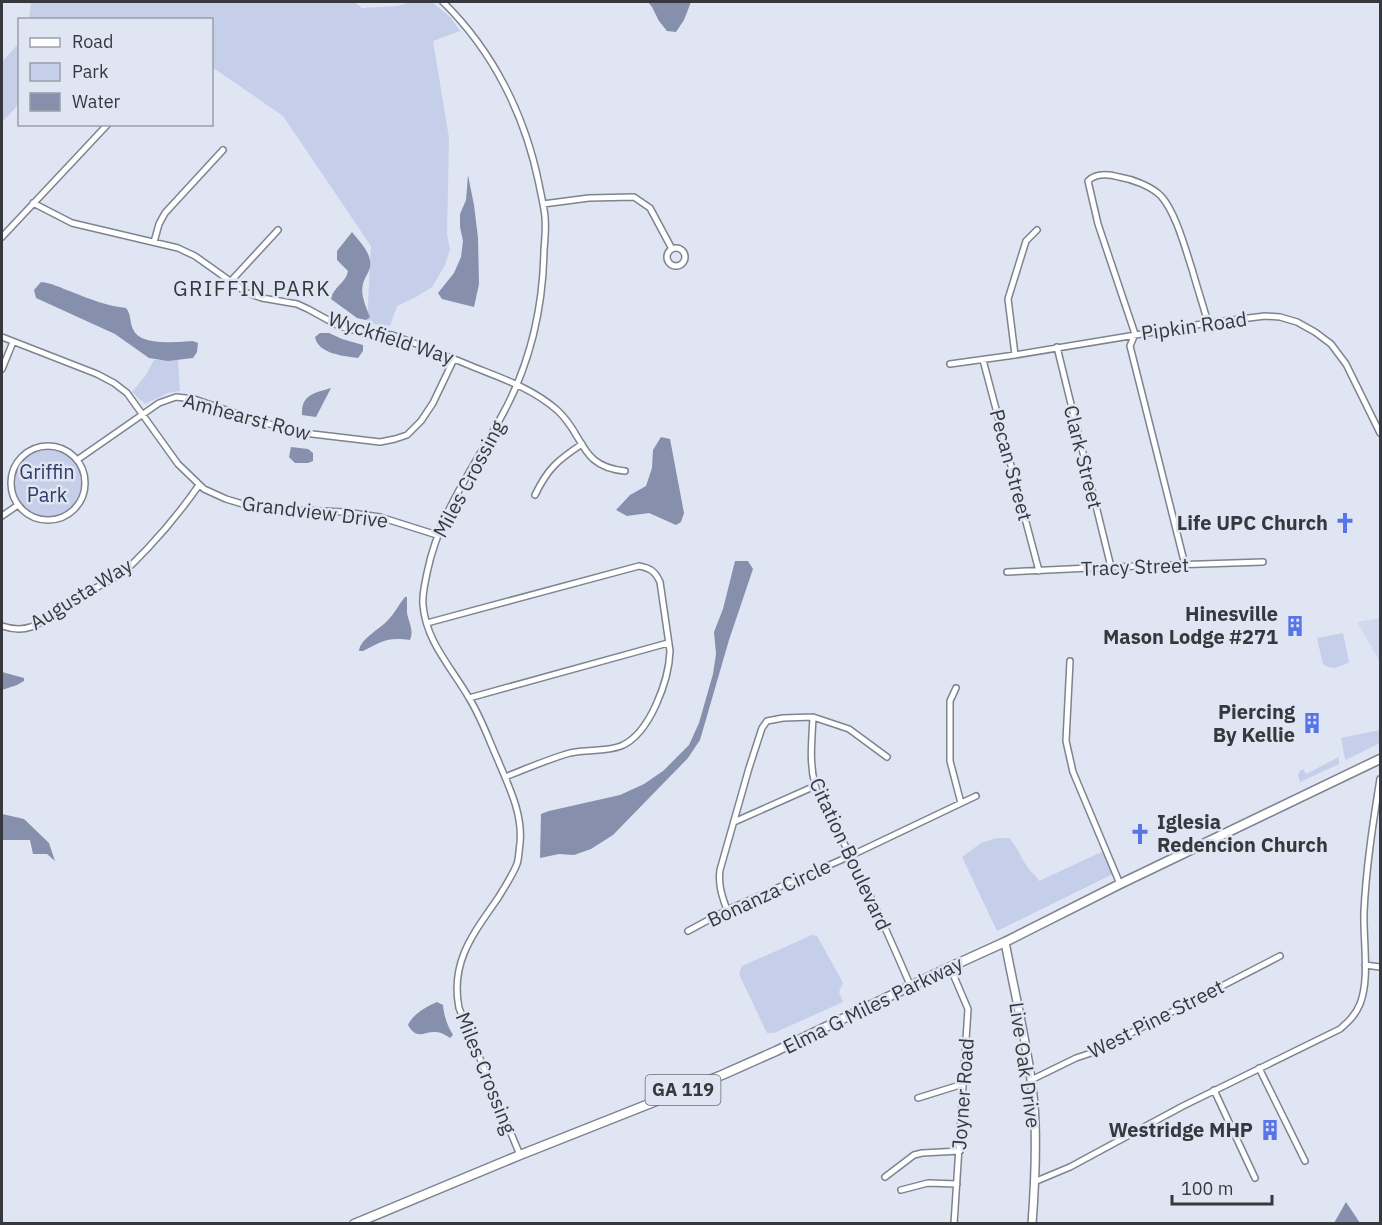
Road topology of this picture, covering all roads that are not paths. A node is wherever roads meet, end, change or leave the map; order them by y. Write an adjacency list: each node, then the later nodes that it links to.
1 (443, 2): 5 (street, Miles Crossing)
2 (106, 126): 4 (street)
3 (223, 150): 9 (street)
4 (33, 204): 8 (street); 9 (street, Wyckfield Way)
5 (543, 204): 10 (street); 22 (street, Miles Crossing)
6 (278, 230): 11 (street)
7 (1037, 230): 17 (street)
8 (2, 237)
9 (154, 242): 11 (street, Wyckfield Way)
10 (672, 249)
11 (230, 282): 18 (street, Wyckfield Way)
12 (1208, 323): 13 (street, Pipkin Road); 13 (street); 24 (street, Pipkin Road)
13 (1135, 334): 16 (street, Pipkin Road); 34 (street)
14 (2, 337): 15 (street, Grandview Drive)
15 (13, 342): 21 (street); 23 (street, Grandview Drive)
16 (1057, 347): 17 (street, Pipkin Road); 35 (street, Clark Street)
17 (1015, 355): 19 (street, Pipkin Road)
18 (454, 358): 22 (street, Wyckfield Way); 23 (street, Amhearst Row)
19 (983, 360): 20 (street, Pipkin Road); 36 (street, Pecan Street)
20 (950, 364)
21 (2, 369)
22 (517, 384): 25 (street, Wyckfield Way); 32 (street, Miles Crossing)
23 (143, 414): 26 (street, Amhearst Row); 28 (street, Grandview Drive)
24 (1380, 433)
25 (582, 444): 27 (street, Wyckfield Way); 29 (street)
26 (77, 460): 30 (street); 30 (street)
27 (625, 471)
28 (200, 485): 32 (street, Grandview Drive); 39 (street, Augusta Way)
29 (535, 495)
30 (18, 505): 31 (street)
31 (2, 516)
32 (437, 535): 38 (street, Miles Crossing)
33 (1263, 562): 34 (street, Tracy Street)
34 (1185, 565): 35 (street, Tracy Street)
35 (1111, 567): 36 (street, Tracy Street)
36 (1039, 571): 37 (street, Tracy Street)
37 (1007, 572)
38 (427, 624): 40 (street); 43 (street, Miles Crossing)
39 (2, 626)
40 (668, 643): 43 (street); 47 (street)
41 (1070, 661): 54 (street)
42 (956, 688): 51 (street)
43 (469, 698): 47 (street, Miles Crossing)
44 (813, 717): 45 (street); 49 (street, Citation Boulevard); 52 (street)
45 (887, 757)
46 (1380, 759): 54 (main road, Elma G Miles Parkway / GA 119)
47 (505, 777): 69 (street, Miles Crossing)
48 (1380, 779): 59 (street)
49 (815, 786): 52 (street); 53 (street, Citation Boulevard)
50 (976, 796): 51 (street, Bonanza Circle)
51 (961, 803): 53 (street, Bonanza Circle)
52 (734, 822): 55 (street)
53 (850, 856): 55 (street, Bonanza Circle); 62 (street, Citation Boulevard)
54 (1120, 884): 57 (main road, Elma G Miles Parkway / GA 119)
55 (727, 910): 56 (street, Bonanza Circle)
56 (688, 931)
57 (1005, 942): 60 (main road, Elma G Miles Parkway / GA 119); 64 (street, Live Oak Drive)
58 (1280, 956): 64 (street, West Pine Street)
59 (1365, 965): 61 (street); 63 (street)
60 (950, 967): 62 (main road, Elma G Miles Parkway / GA 119); 65 (street, Joyner Road)
61 (1380, 967)
62 (911, 987): 69 (main road, Elma G Miles Parkway / GA 119)
63 (1259, 1068): 66 (street); 70 (street)
64 (1031, 1080): 73 (street, Live Oak Drive)
65 (963, 1084): 67 (street); 68 (street, Joyner Road)
66 (1214, 1090): 72 (street); 73 (street)
67 (918, 1098)
68 (960, 1151): 71 (street); 74 (street, Joyner Road)
69 (519, 1155): 76 (main road, Elma G Miles Parkway / GA 119)
70 (1305, 1161)
71 (885, 1177)
72 (1255, 1178)
73 (1034, 1182): 78 (street, Live Oak Drive)
74 (957, 1184): 75 (street); 77 (street, Joyner Road)
75 (901, 1190)
76 (354, 1224)
77 (954, 1224)
78 (1032, 1224)

